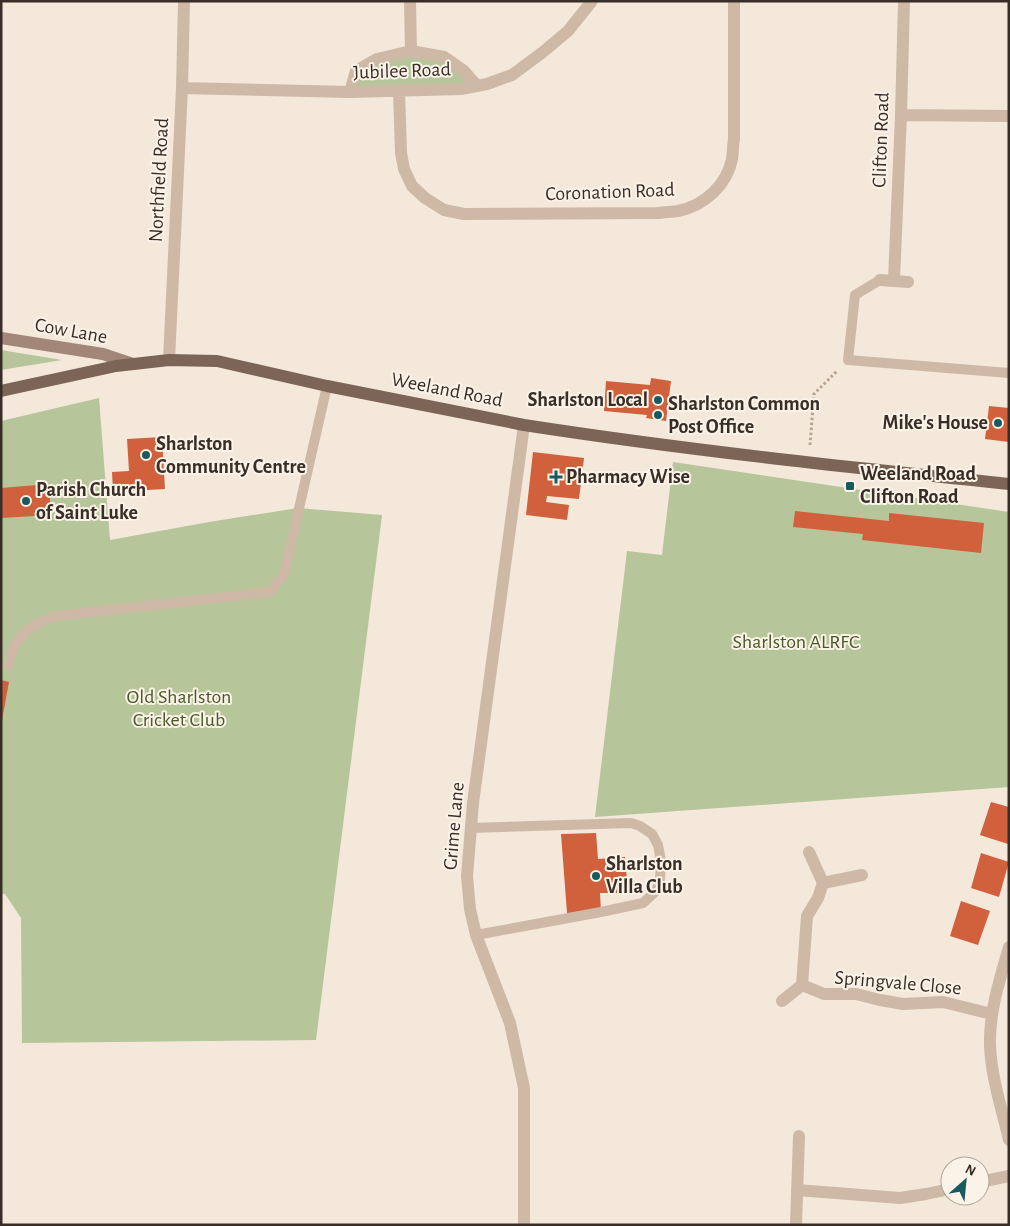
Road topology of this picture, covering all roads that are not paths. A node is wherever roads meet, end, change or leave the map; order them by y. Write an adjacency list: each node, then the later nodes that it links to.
1 (184, 1): 8 (street, Northfield Road)
2 (410, 1): 6 (street)
3 (592, 1): 7 (street, Jubilee Road)
4 (734, 1): 9 (street, Coronation Road)
5 (904, 1): 11 (street, Clifton Road)
6 (411, 51): 7 (street); 10 (street)
7 (477, 86): 9 (street, Jubilee Road)
8 (182, 88): 10 (street, Jubilee Road); 17 (street, Northfield Road)
9 (399, 90): 10 (street, Jubilee Road)
10 (350, 92)
11 (901, 115): 12 (street); 14 (street, Clifton Road)
12 (1009, 116)
13 (880, 280): 14 (street); 19 (lane)
14 (894, 280): 15 (street)
15 (908, 282)
16 (1, 338): 18 (street, Cow Lane)
17 (170, 360): 18 (main road, Weeland Road); 20 (main road, Weeland Road)
18 (133, 364): 21 (main road, Weeland Road)
19 (1009, 373)
20 (327, 386): 22 (main road, Weeland Road); 24 (lane)
21 (1, 391)
22 (524, 424): 23 (main road, Weeland Road); 25 (street, Grime Lane)
23 (1009, 484)
24 (8, 665)
25 (471, 828): 29 (street, Grime Lane); 29 (lane)
26 (808, 852): 28 (street)
27 (862, 875): 28 (street)
28 (824, 883): 31 (street)
29 (476, 934): 40 (street, Grime Lane)
30 (1009, 947): 33 (street)
31 (802, 985): 32 (street); 33 (street, Springvale Close)
32 (782, 1001)
33 (992, 1014): 35 (street)
34 (799, 1136): 38 (street)
35 (1009, 1140)
36 (1009, 1176): 37 (street)
37 (990, 1180)
38 (797, 1190): 39 (street); 41 (street)
39 (940, 1191)
40 (524, 1225)
41 (796, 1225)

